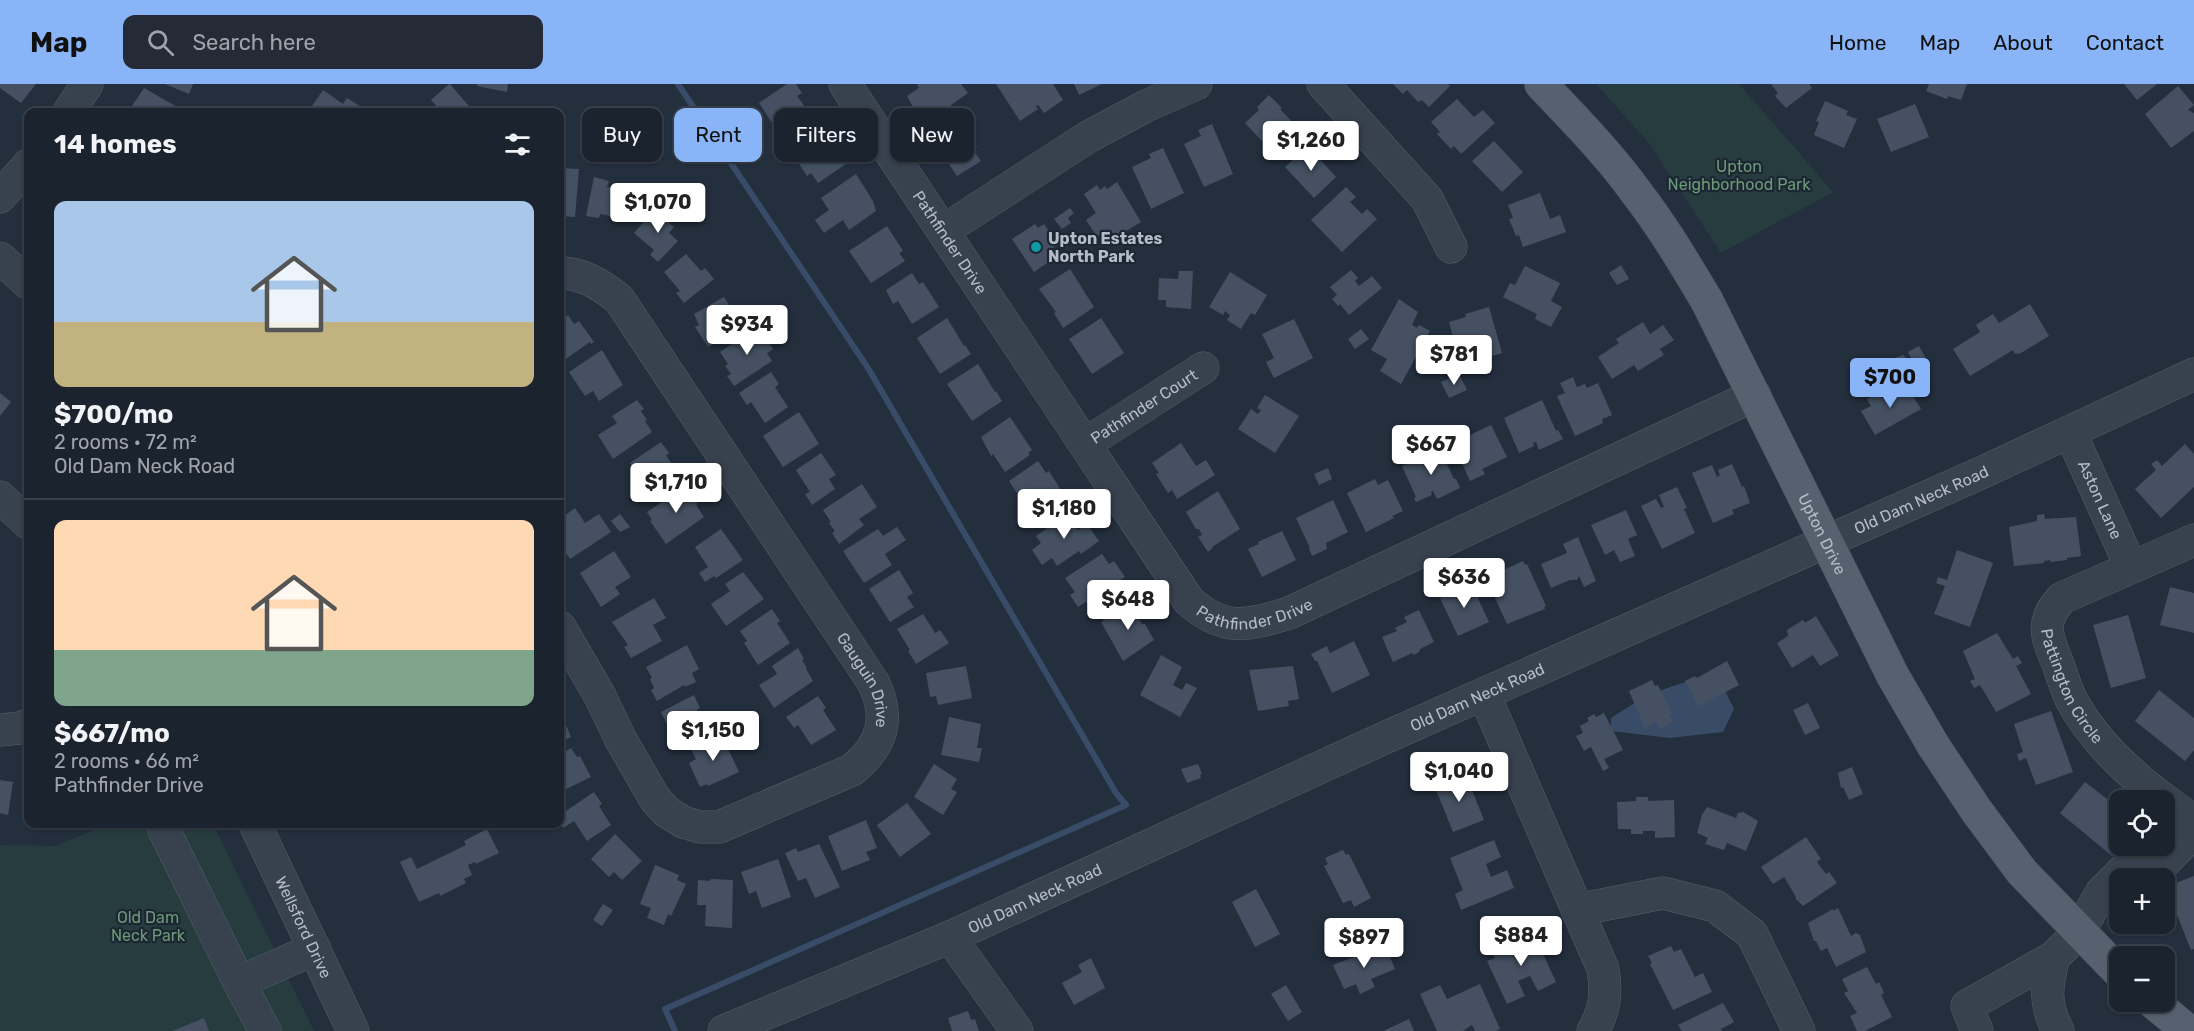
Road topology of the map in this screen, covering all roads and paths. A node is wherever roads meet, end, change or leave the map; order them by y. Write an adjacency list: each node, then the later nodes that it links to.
1 (87, 84): 6 (street)
2 (845, 84): 9 (street, Pathfinder Drive)
3 (1196, 84): 9 (street)
4 (1323, 84): 10 (street)
5 (1541, 84): 16 (main road, Upton Drive)
6 (72, 108)
7 (24, 170): 8 (street)
8 (0, 197)
9 (943, 231): 18 (street, Pathfinder Drive)
10 (1450, 247)
11 (0, 258): 13 (street)
12 (564, 274): 24 (street, Gauguin Drive)
13 (24, 279)
14 (1203, 368): 18 (street, Pathfinder Court)
15 (2194, 374): 17 (street, Old Dam Neck Road)
16 (1755, 395): 18 (street, Pathfinder Drive); 22 (main road, Upton Drive)
17 (2070, 432): 22 (street, Old Dam Neck Road); 23 (street, Aston Lane)
18 (1085, 444)
19 (0, 497): 20 (street)
20 (24, 519)
21 (2194, 540): 23 (street, Pattington Circle)
22 (1827, 541): 25 (street, Old Dam Neck Road); 35 (main road, Upton Drive)
23 (2131, 567): 28 (street, Pattington Circle)
24 (564, 634)
25 (1484, 694): 33 (street); 36 (street, Old Dam Neck Road)
26 (24, 725): 27 (street)
27 (0, 730)
28 (2183, 824): 32 (street, Pattington Circle)
29 (257, 828): 37 (street, Wellsford Drive)
30 (164, 830): 40 (street)
31 (2138, 856): 35 (street)
32 (2155, 868)
33 (1577, 910): 46 (street); 47 (street)
34 (2109, 914): 35 (street)
35 (2079, 932): 38 (street); 39 (main road, Upton Drive)
36 (950, 937): 44 (street, Old Dam Neck Road); 45 (street)
37 (315, 949): 40 (street); 43 (street, Wellsford Drive)
38 (2054, 957): 48 (street); 49 (street)
39 (2109, 962)
40 (239, 982): 42 (street)
41 (2165, 1012): 50 (main road)
42 (265, 1031)
43 (353, 1031)
44 (724, 1031)
45 (1017, 1031)
46 (1593, 1031)
47 (1799, 1031)
48 (1977, 1031)
49 (2058, 1031)
50 (2188, 1031)

